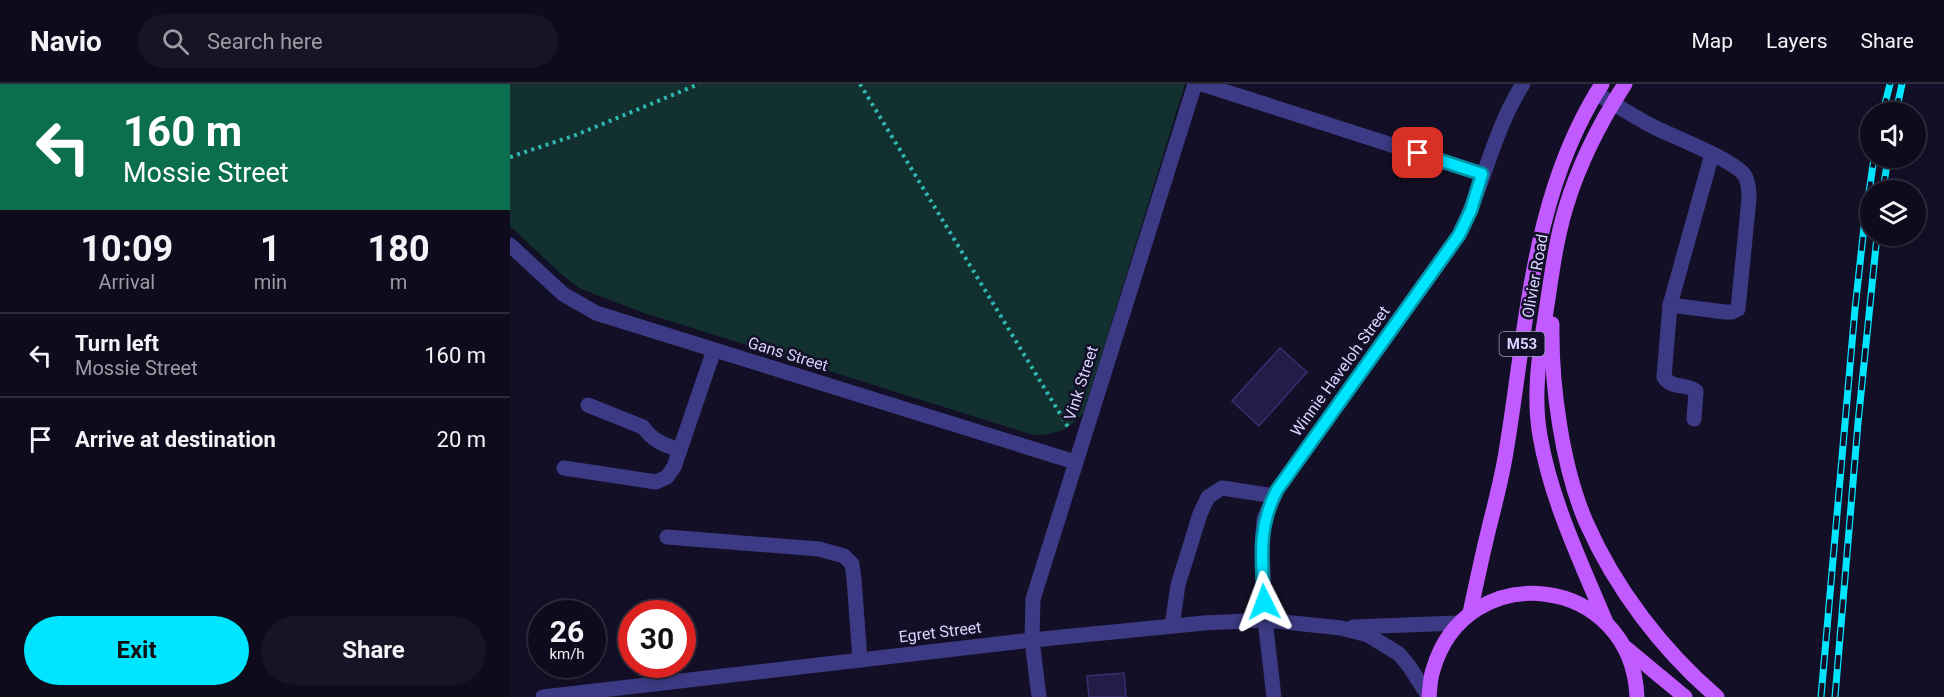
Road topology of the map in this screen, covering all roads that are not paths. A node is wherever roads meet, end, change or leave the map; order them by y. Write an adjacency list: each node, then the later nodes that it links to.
1 (1195, 84): 16 (street, Vink Street)
2 (1202, 84): 8 (street)
3 (1522, 84): 8 (street, Winnie Haveloh Street)
4 (1625, 84): 6 (main road, Olivier Road / M53)
5 (1599, 89): 6 (street); 20 (main road, Olivier Road / M53)
6 (1613, 103): 7 (street); 10 (main road, Olivier Road / M53)
7 (1712, 154): 11 (street); 11 (street)
8 (1482, 174): 18 (street, Winnie Haveloh Street)
9 (510, 245): 12 (street, Gans Street)
10 (1553, 267): 22 (main road, Olivier Road / M53); 34 (main road)
11 (1670, 304): 14 (street)
12 (714, 350): 15 (street); 16 (street, Gans Street)
13 (588, 405): 15 (street)
14 (1694, 419)
15 (680, 450): 17 (street)
16 (1075, 462): 25 (street, Vink Street)
17 (564, 468)
18 (1274, 496): 21 (street, Winnie Haveloh Street); 23 (street)
19 (667, 537): 27 (street)
20 (1465, 618): 22 (main road, M53); 24 (street); 31 (main road, M53)
21 (1265, 620): 23 (street, Egret Street); 24 (street, Egret Street); 30 (street, Winnie Haveloh Street)
22 (1605, 620): 26 (main road, M53)
23 (1172, 626): 25 (street, Egret Street)
24 (1341, 628): 31 (street)
25 (1032, 640): 27 (street, Egret Street); 29 (street, Vink Street)
26 (1626, 648): 32 (main road, M53); 33 (main road, M53)
27 (860, 660): 28 (street, Egret Street)
28 (543, 697)
29 (1040, 697)
30 (1274, 697)
31 (1429, 697)
32 (1637, 697)
33 (1685, 697)
34 (1717, 697)

